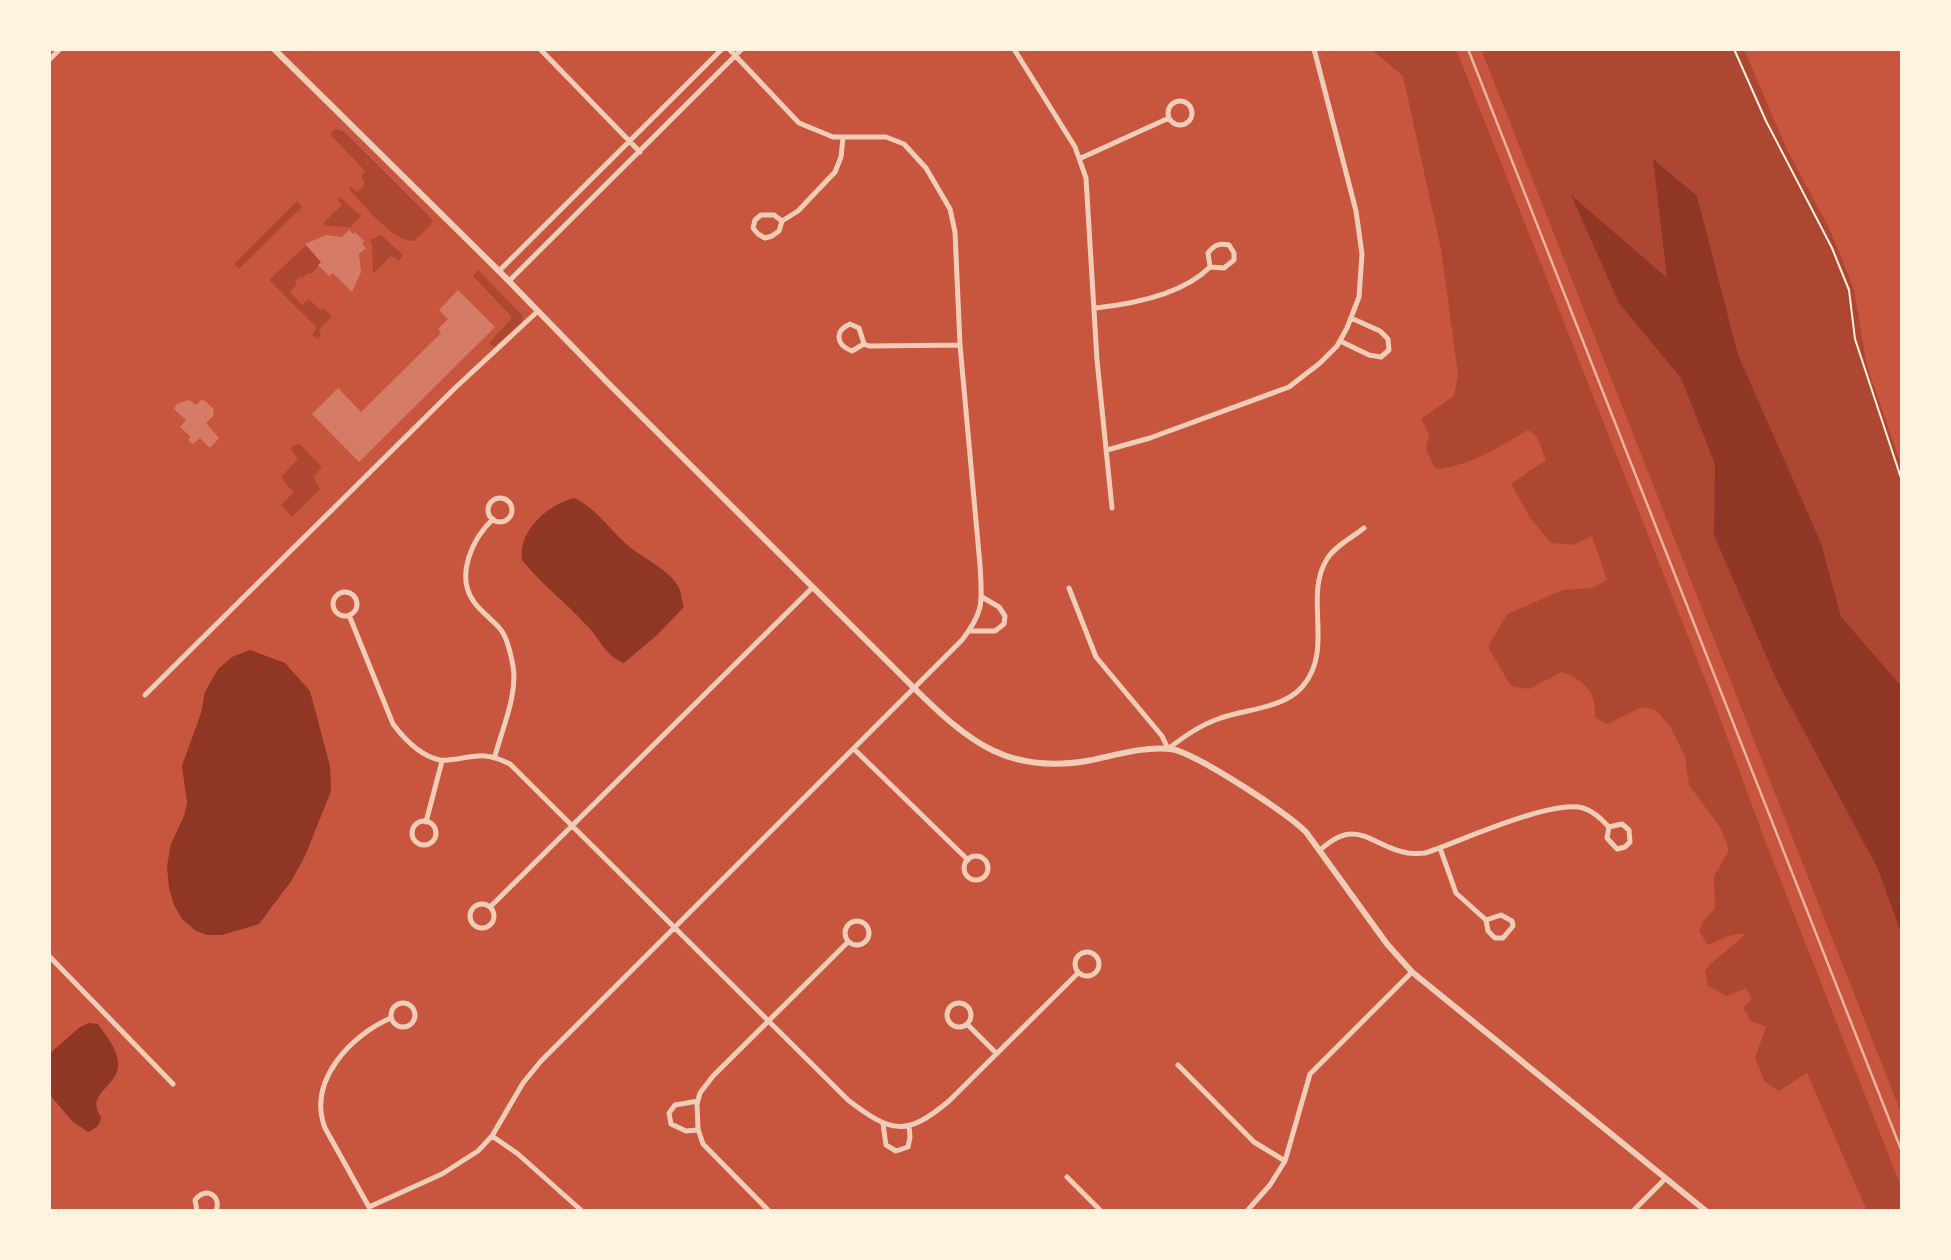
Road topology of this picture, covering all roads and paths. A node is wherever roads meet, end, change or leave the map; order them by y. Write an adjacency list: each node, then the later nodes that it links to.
1 (60, 49): 11 (street)
2 (274, 49): 23 (street)
3 (540, 49): 14 (street)
4 (722, 49): 14 (street)
5 (729, 49): 10 (street)
6 (742, 49): 10 (street)
7 (1014, 49): 16 (street)
8 (1314, 49): 27 (street)
9 (1734, 49): 32 (path)
10 (735, 56): 13 (street); 15 (street)
11 (49, 60)
12 (1169, 118): 12 (street); 16 (street)
13 (843, 138): 18 (street); 30 (street)
14 (630, 142): 15 (street); 17 (street)
15 (640, 152): 19 (street)
16 (1081, 158): 25 (street)
17 (552, 218): 19 (street); 20 (street)
18 (782, 221): 18 (street)
19 (562, 228): 21 (street)
20 (535, 236): 21 (street); 23 (street)
21 (545, 246): 24 (street)
22 (1210, 267): 22 (street); 25 (street)
23 (499, 271): 24 (street)
24 (509, 281): 26 (street)
25 (1095, 308): 31 (street)
26 (538, 311): 36 (street); 42 (street)
27 (1351, 318): 28 (street); 28 (street)
28 (1340, 341): 31 (street)
29 (864, 344): 29 (street); 30 (street)
30 (960, 345): 38 (street)
31 (1107, 450): 33 (street)
32 (1902, 481)
33 (1112, 508)
34 (492, 519): 34 (street); 45 (street)
35 (1364, 528): 44 (street)
36 (813, 587): 41 (street); 48 (street)
37 (1069, 588): 44 (street)
38 (982, 597): 40 (street); 40 (street)
39 (349, 615): 39 (street); 46 (street)
40 (969, 631): 41 (street)
41 (914, 688): 43 (street); 44 (street)
42 (145, 695)
43 (854, 749): 52 (street); 55 (street)
44 (1168, 749): 51 (street)
45 (495, 756): 46 (street); 48 (street)
46 (442, 761): 47 (street)
47 (426, 821): 47 (street)
48 (572, 826): 53 (street); 55 (street)
49 (1609, 827): 49 (street); 50 (street)
50 (1440, 848): 51 (street); 54 (street)
51 (1320, 850): 58 (street)
52 (968, 860): 52 (street)
53 (490, 907): 53 (street)
54 (1486, 920): 54 (street)
55 (673, 928): 61 (street); 70 (street)
56 (848, 942): 56 (street); 61 (street)
57 (49, 956): 65 (street)
58 (1412, 972): 71 (street); 73 (street)
59 (1078, 973): 59 (street); 63 (street)
60 (391, 1018): 60 (street); 74 (street)
61 (767, 1022): 66 (street); 67 (street)
62 (967, 1024): 62 (street); 63 (street)
63 (996, 1054): 68 (street)
64 (1178, 1065): 71 (street)
65 (173, 1084)
66 (698, 1101): 69 (street); 69 (street)
67 (883, 1124): 68 (street); 68 (street)
68 (909, 1126)
69 (698, 1130): 79 (street)
70 (492, 1136): 74 (street); 78 (street)
71 (1285, 1161): 81 (street)
72 (1067, 1177): 80 (street)
73 (1666, 1178): 82 (street); 83 (street)
74 (369, 1207): 77 (street)
75 (197, 1211): 76 (street)
76 (216, 1211)
77 (363, 1211)
78 (582, 1211)
79 (769, 1211)
80 (1101, 1211)
81 (1247, 1211)
82 (1633, 1211)
83 (1706, 1211)

